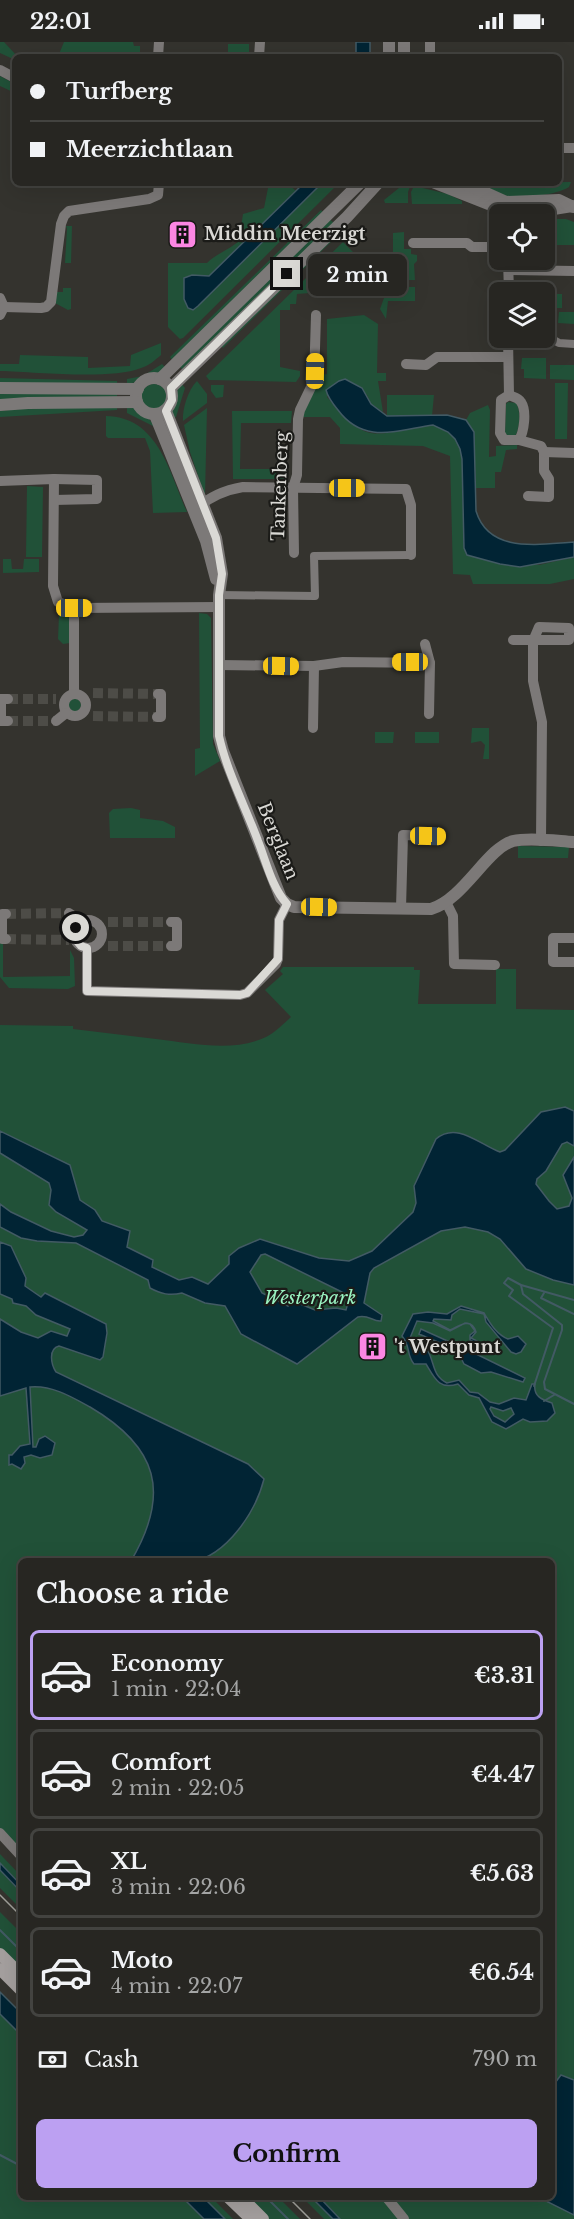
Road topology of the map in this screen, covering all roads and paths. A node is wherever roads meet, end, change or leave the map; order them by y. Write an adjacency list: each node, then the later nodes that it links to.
1 (159, 186): 14 (street)
2 (357, 186): 21 (street)
3 (375, 186): 23 (street)
4 (443, 186): 6 (street)
5 (469, 186): 7 (street)
6 (492, 204)
7 (498, 204)
8 (536, 204): 9 (street)
9 (573, 205)
10 (413, 243): 11 (street)
11 (489, 247)
12 (555, 269): 13 (street)
13 (574, 271)
14 (1, 307)
15 (316, 315): 33 (street, Tankenberg)
16 (555, 341): 17 (street)
17 (574, 344)
18 (508, 348): 19 (street)
19 (508, 357): 20 (street); 25 (street)
20 (406, 364)
21 (160, 379): 23 (street); 24 (street)
22 (0, 388): 24 (street)
23 (171, 388): 27 (street)
24 (137, 395): 26 (street); 27 (street)
25 (509, 395): 28 (street); 28 (street)
26 (0, 405)
27 (160, 413): 36 (street, Berglaan)
28 (519, 440): 29 (street)
29 (544, 452): 30 (street); 34 (street)
30 (574, 453)
31 (54, 479): 32 (street); 35 (street); 35 (street)
32 (0, 481)
33 (292, 488): 36 (street); 37 (street, Tankenberg); 38 (street)
34 (528, 496)
35 (54, 500): 40 (street)
36 (199, 507): 39 (street, Berglaan)
37 (294, 553)
38 (411, 555): 39 (street)
39 (220, 596): 40 (street); 44 (street, Berglaan)
40 (74, 608): 46 (street)
41 (513, 640): 56 (street)
42 (425, 644): 43 (street)
43 (430, 663): 45 (street); 50 (street)
44 (219, 665): 45 (street); 59 (street, Berglaan)
45 (314, 666): 54 (street)
46 (83, 694): 49 (street); 49 (street)
47 (158, 694): 51 (street)
48 (8, 699): 52 (street)
49 (66, 713): 53 (street)
50 (429, 714)
51 (157, 717)
52 (8, 721)
53 (56, 721)
54 (313, 728)
55 (441, 836): 60 (street)
56 (541, 841): 57 (street); 58 (street)
57 (574, 842)
58 (446, 902): 60 (street, Berglaan); 72 (street)
59 (287, 904): 60 (street, Berglaan); 70 (street)
60 (401, 908)
61 (69, 913): 63 (street)
62 (6, 914): 68 (street)
63 (82, 922): 64 (street); 70 (street)
64 (93, 922): 65 (street); 70 (street)
65 (108, 922)
66 (171, 922): 69 (street)
67 (574, 938): 71 (street)
68 (6, 939)
69 (171, 946)
70 (97, 947)
71 (574, 962)
72 (495, 965)
73 (0, 1833): 74 (street)
74 (18, 1853)
75 (0, 1954): 77 (main road)
76 (0, 1969): 78 (main road)
77 (18, 1972)
78 (18, 1987)
79 (231, 2200): 82 (main road)
80 (245, 2200): 83 (main road)
81 (389, 2200): 84 (street)
82 (251, 2219)
83 (263, 2219)
84 (404, 2219)

